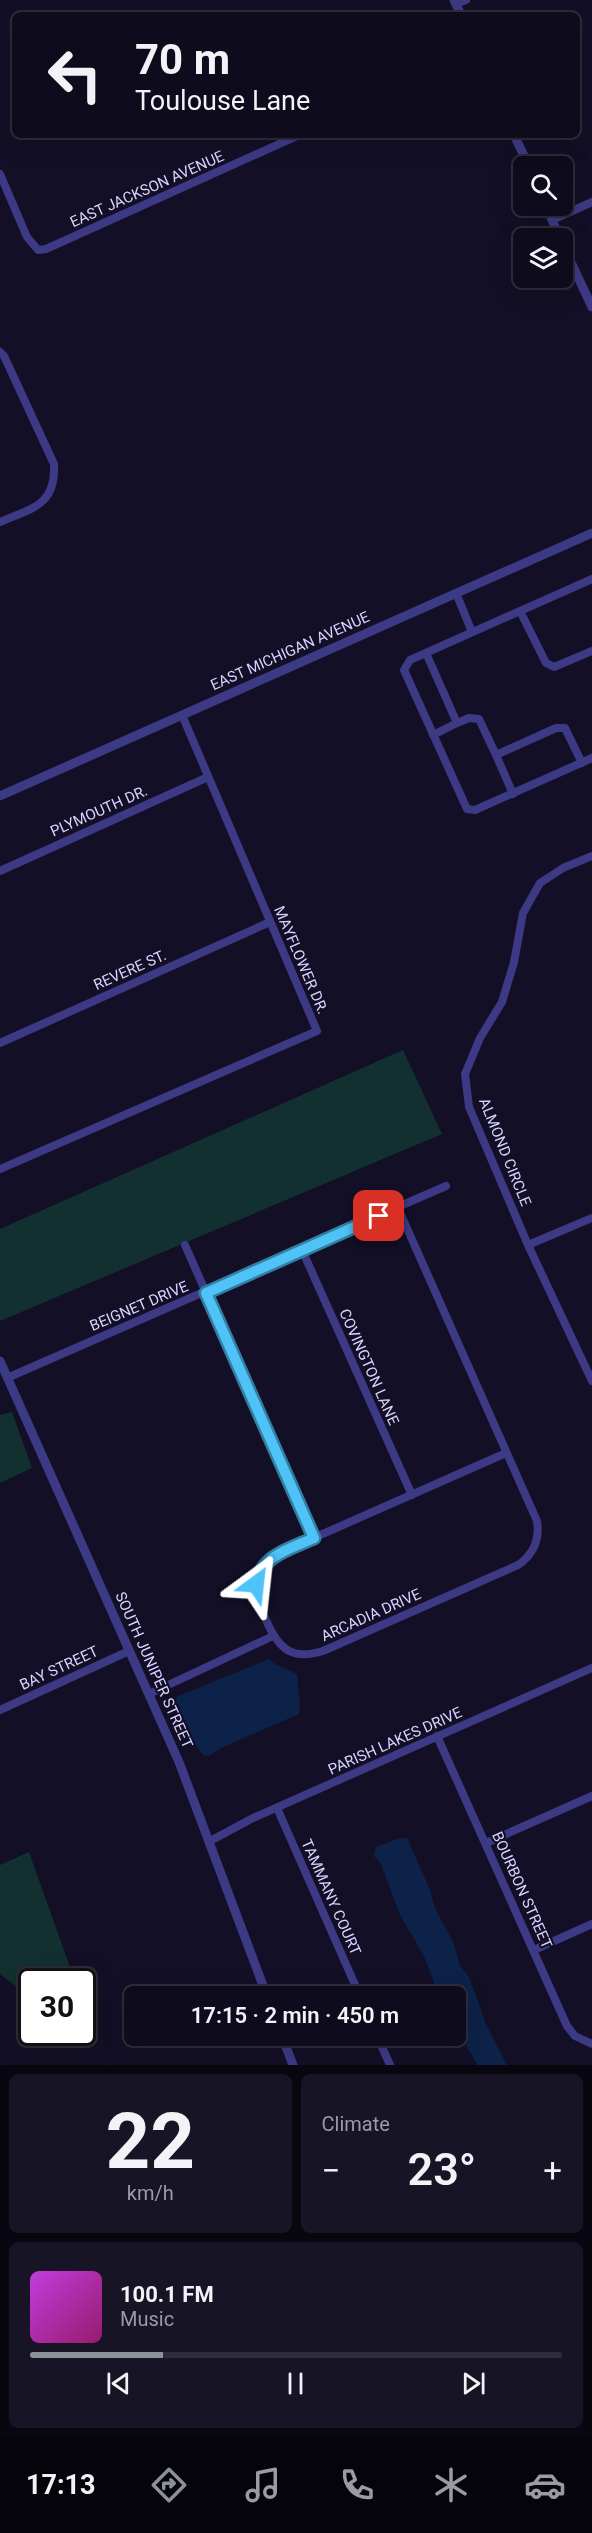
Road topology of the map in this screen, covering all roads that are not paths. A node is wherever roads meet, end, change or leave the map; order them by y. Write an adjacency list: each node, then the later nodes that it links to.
1 (466, 0): 2 (street)
2 (455, 2)
3 (292, 138): 6 (street, EAST JACKSON AVENUE)
4 (515, 138): 5 (street)
5 (523, 156)
6 (0, 174)
7 (592, 202): 9 (street)
8 (550, 216): 9 (street)
9 (552, 220): 10 (street)
10 (556, 228)
11 (573, 266): 12 (street)
12 (592, 307)
13 (0, 352): 14 (street)
14 (0, 522)
15 (592, 533): 17 (street, EAST MICHIGAN AVENUE)
16 (592, 579): 18 (street)
17 (456, 593): 19 (street); 22 (street, EAST MICHIGAN AVENUE)
18 (520, 611): 19 (street); 20 (street)
19 (472, 632): 21 (street)
20 (592, 651)
21 (426, 653): 23 (street); 24 (street)
22 (182, 715): 28 (street, MAYFLOWER DR.); 30 (street, EAST MICHIGAN AVENUE)
23 (457, 723): 24 (street); 25 (street)
24 (433, 735): 29 (street)
25 (496, 755): 27 (street); 29 (street)
26 (592, 758): 27 (street)
27 (582, 763): 29 (street)
28 (208, 777): 32 (street, PLYMOUTH DR.); 33 (street, MAYFLOWER DR.)
29 (513, 794)
30 (0, 795)
31 (592, 856): 40 (street, ALMOND CIRCLE)
32 (0, 871)
33 (270, 922): 34 (street, REVERE ST.); 35 (street, MAYFLOWER DR.)
34 (0, 1043)
35 (0, 1168)
36 (446, 1186): 37 (street, BEIGNET DRIVE)
37 (398, 1208): 41 (street, BEIGNET DRIVE); 46 (street, ARCADIA DRIVE)
38 (592, 1218): 40 (street)
39 (185, 1245): 42 (street)
40 (528, 1245): 45 (street, ALMOND CIRCLE)
41 (302, 1250): 42 (street, BEIGNET DRIVE); 47 (street, COVINGTON LANE)
42 (206, 1293): 44 (street, BEIGNET DRIVE); 48 (street)
43 (0, 1361): 44 (street, SOUTH JUNIPER STREET)
44 (7, 1378): 50 (street, SOUTH JUNIPER STREET)
45 (592, 1381)
46 (506, 1453): 47 (street, ARCADIA DRIVE); 49 (street, ARCADIA DRIVE)
47 (411, 1495): 48 (street, ARCADIA DRIVE)
48 (314, 1538): 49 (street, ARCADIA DRIVE)
49 (273, 1636): 52 (street)
50 (129, 1652): 52 (street, SOUTH JUNIPER STREET); 53 (street, BAY STREET)
51 (592, 1668): 54 (street, PARISH LAKES DRIVE)
52 (149, 1694): 57 (street, SOUTH JUNIPER STREET)
53 (0, 1710)
54 (437, 1736): 56 (street, PARISH LAKES DRIVE); 58 (street, BOURBON STREET)
55 (592, 1796): 58 (street)
56 (277, 1808): 57 (street, PARISH LAKES DRIVE); 62 (street, TAMMANY COURT)
57 (210, 1841): 61 (street, SOUTH JUNIPER STREET)
58 (486, 1843): 60 (street, BOURBON STREET)
59 (592, 1924): 60 (street)
60 (534, 1950): 63 (street, BOURBON STREET)
61 (263, 1986)
62 (356, 1986)
63 (592, 2044)
64 (286, 2046): 66 (street)
65 (381, 2046): 67 (street)
66 (293, 2065)
67 (390, 2065)

